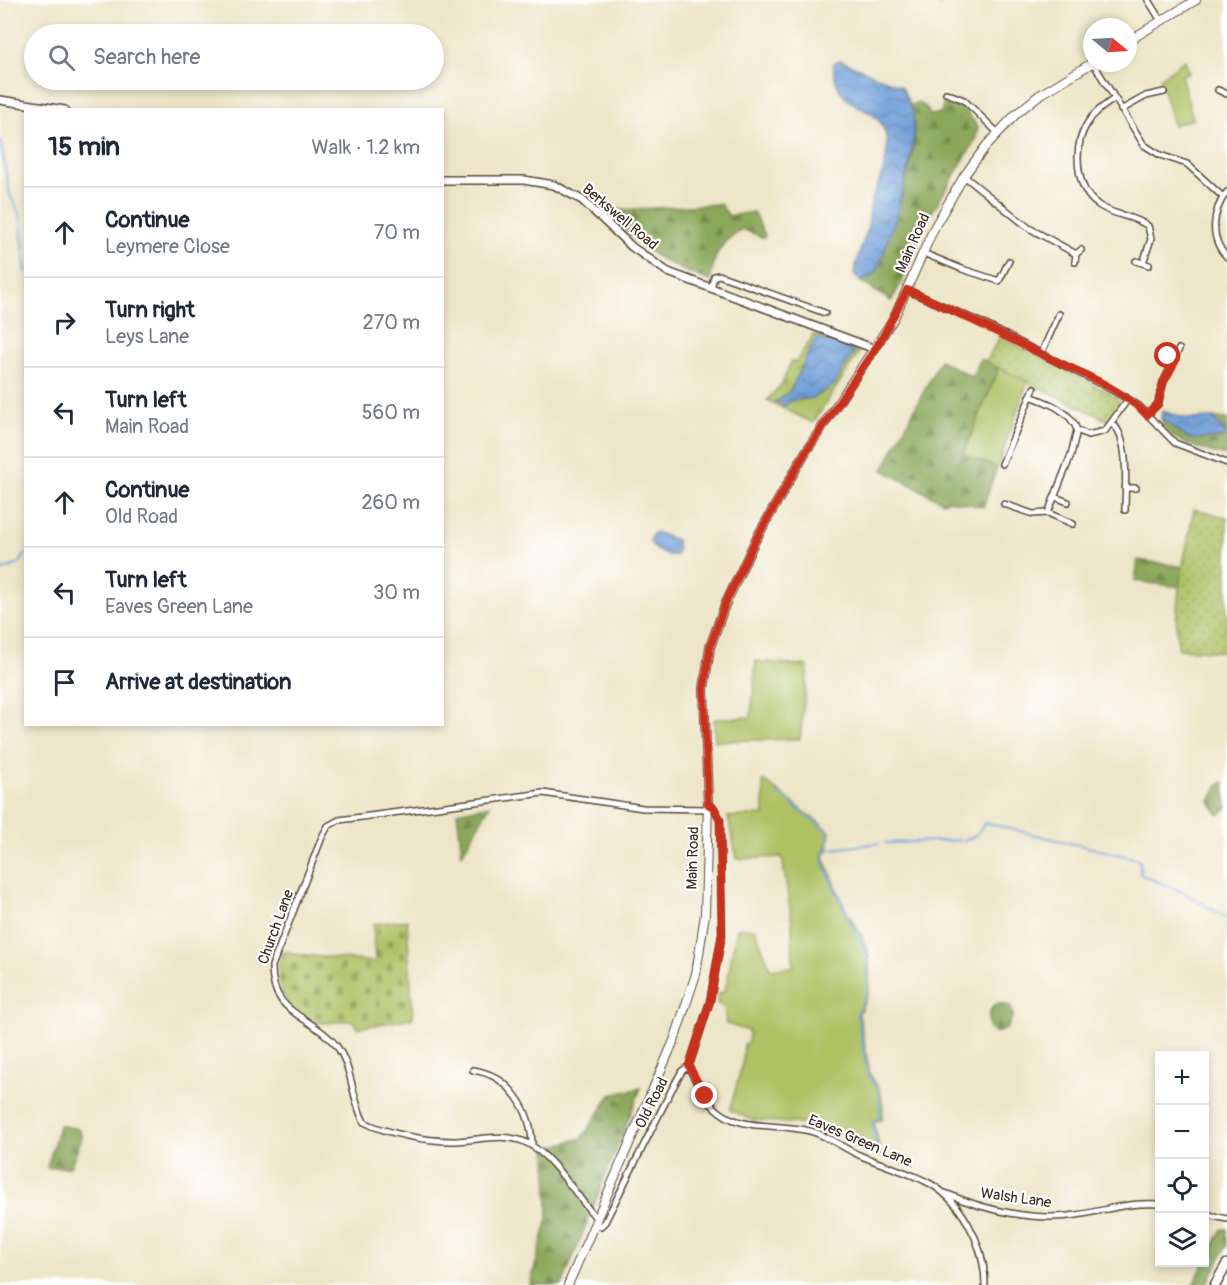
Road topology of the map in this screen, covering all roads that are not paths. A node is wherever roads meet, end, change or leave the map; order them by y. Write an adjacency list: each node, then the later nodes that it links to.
1 (1148, 0): 3 (street)
2 (1196, 0): 3 (main road)
3 (1161, 21): 4 (main road)
4 (1137, 36)
5 (1083, 69): 15 (main road, Main Road)
6 (1098, 72): 11 (street)
7 (1218, 90): 10 (street)
8 (1164, 92): 14 (street)
9 (946, 93): 15 (street)
10 (1227, 94)
11 (1114, 99): 14 (street); 23 (street)
12 (0, 100): 13 (street)
13 (52, 108)
14 (1121, 110): 18 (street)
15 (997, 132): 16 (main road, Main Road)
16 (964, 176): 19 (main road, Main Road); 22 (street)
17 (444, 180): 24 (street, Berkswell Road)
18 (1225, 195): 20 (street)
19 (923, 252): 21 (street); 25 (main road, Main Road)
20 (1227, 257)
21 (1010, 261)
22 (1076, 262)
23 (1143, 263)
24 (711, 289): 26 (street); 28 (street, Berkswell Road)
25 (907, 290): 28 (main road, Main Road); 30 (street)
26 (825, 313)
27 (1059, 314): 30 (street)
28 (875, 349): 49 (main road, Main Road)
29 (1179, 349): 32 (street)
30 (1041, 354): 35 (street)
31 (1168, 356): 32 (street)
32 (1176, 358): 36 (street)
33 (1034, 388): 34 (street)
34 (1030, 396): 38 (street); 40 (street)
35 (1128, 399): 36 (street); 37 (street)
36 (1147, 415): 39 (street)
37 (1113, 424): 38 (street); 41 (street)
38 (1077, 430): 43 (street)
39 (1227, 463)
40 (1002, 464)
41 (1125, 488): 42 (street); 46 (street)
42 (1136, 488)
43 (1055, 497): 44 (street); 47 (street)
44 (1068, 502)
45 (1004, 504): 47 (street)
46 (1125, 510)
47 (1048, 513): 48 (street)
48 (1073, 524)
49 (708, 807): 50 (street, Old Road); 52 (street, Church Lane); 59 (main road, Main Road)
50 (689, 1066): 53 (street, Eaves Green Lane); 59 (street, Old Road)
51 (473, 1070): 52 (street)
52 (532, 1146): 59 (street)
53 (941, 1191): 54 (street, Walsh Lane); 56 (street, Eaves Green Lane)
54 (966, 1202): 55 (street, Walsh Lane); 56 (street)
55 (1155, 1204)
56 (957, 1209): 62 (street, Eaves Green Lane)
57 (1209, 1215): 58 (street)
58 (1227, 1219)
59 (595, 1222): 61 (main road, Main Road)
60 (1227, 1264): 63 (highway)
61 (568, 1285)
62 (984, 1285)
63 (1215, 1285)

